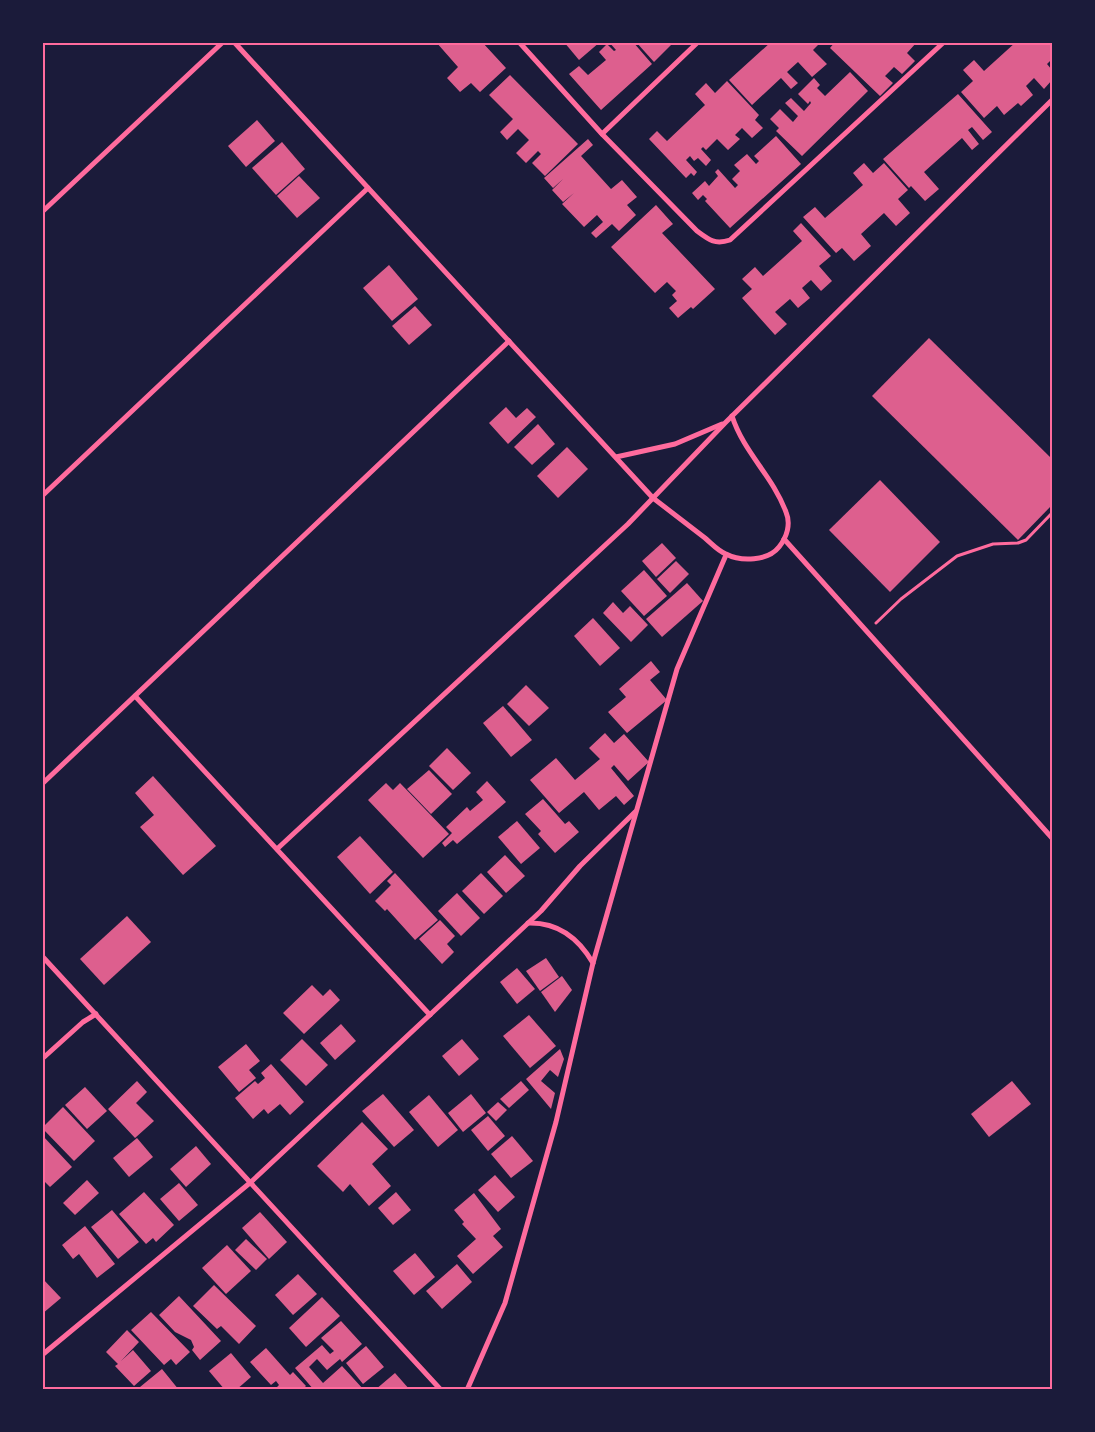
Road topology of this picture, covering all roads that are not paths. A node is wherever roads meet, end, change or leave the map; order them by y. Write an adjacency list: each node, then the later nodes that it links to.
1 (223, 42): 9 (street)
2 (234, 42): 8 (street)
3 (519, 42): 7 (street)
4 (698, 42): 7 (street)
5 (944, 42): 7 (street)
6 (1052, 100): 11 (street)
7 (602, 134)
8 (368, 188): 10 (street); 14 (street)
9 (42, 212)
10 (509, 341): 13 (street); 18 (street)
11 (732, 416): 12 (street); 16 (street)
12 (725, 423): 13 (street); 15 (street)
13 (616, 457): 15 (street)
14 (42, 496)
15 (653, 498): 17 (street); 22 (street)
16 (784, 539): 17 (street); 21 (street)
17 (726, 554): 20 (street)
18 (135, 696): 19 (street); 22 (street)
19 (42, 784)
20 (635, 812): 23 (street); 25 (street)
21 (1052, 838)
22 (277, 849): 27 (street)
23 (528, 923): 25 (street); 27 (street)
24 (42, 956): 26 (street)
25 (593, 963): 32 (street)
26 (96, 1014): 28 (street); 29 (street)
27 (430, 1015): 29 (street)
28 (42, 1059)
29 (251, 1182): 30 (street); 31 (street)
30 (42, 1355)
31 (441, 1390)
32 (467, 1390)

